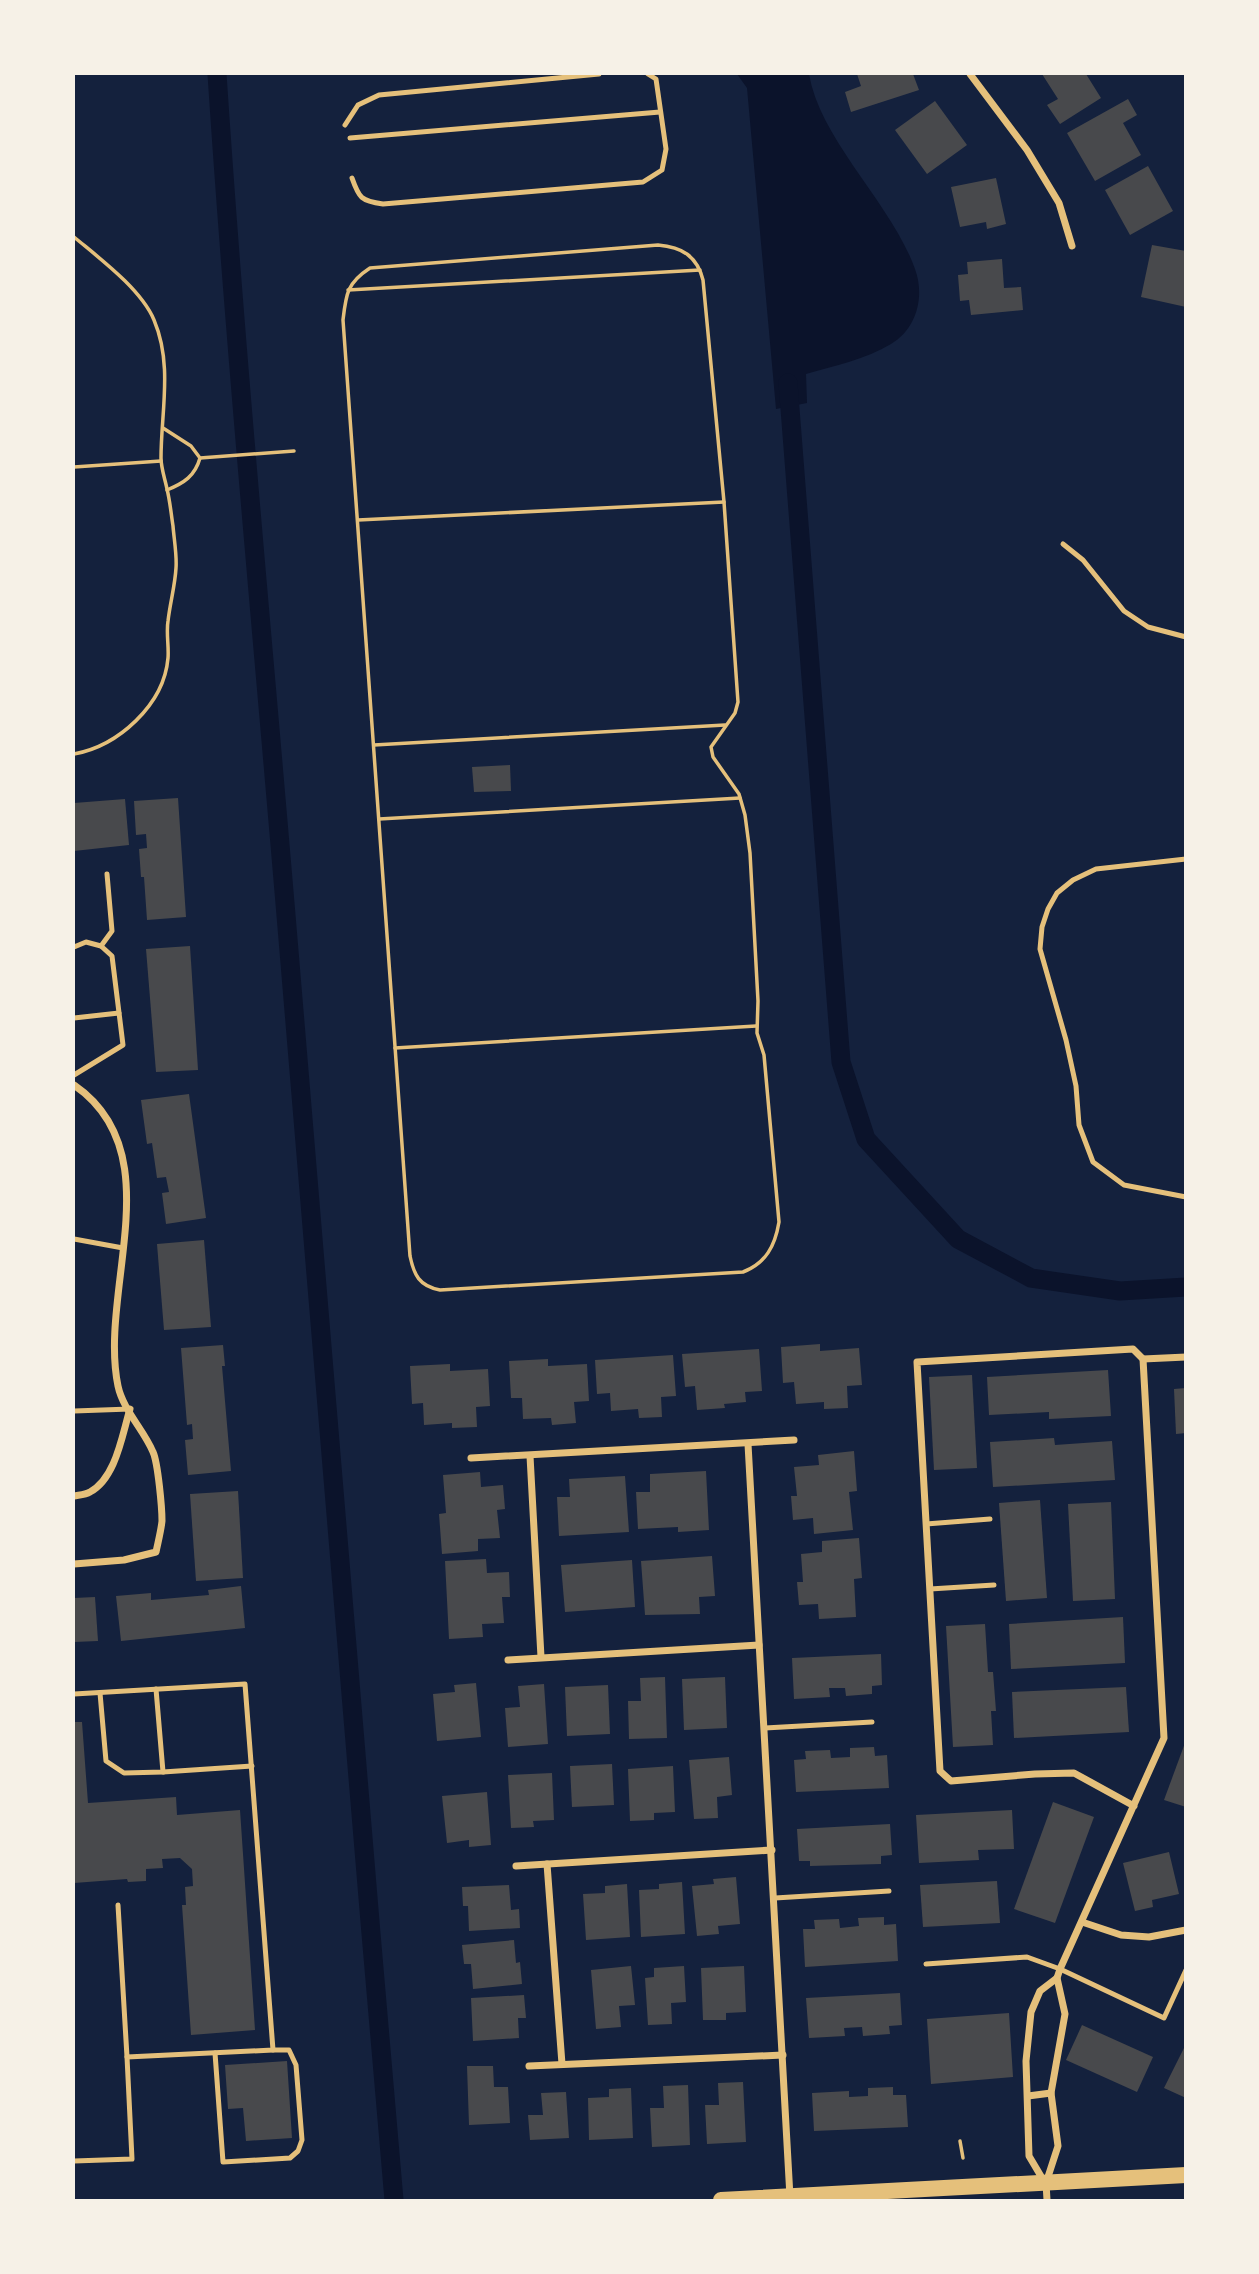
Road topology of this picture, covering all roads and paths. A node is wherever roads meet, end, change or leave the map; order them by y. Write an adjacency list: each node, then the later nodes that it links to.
1 (599, 74): 5 (lane)
2 (648, 74): 4 (lane)
3 (970, 74): 9 (street)
4 (660, 112): 6 (lane); 7 (lane)
5 (345, 125)
6 (350, 138)
7 (352, 178)
8 (74, 237): 12 (path)
9 (1072, 246)
10 (700, 270): 11 (path); 11 (path); 18 (path)
11 (348, 290): 19 (path)
12 (163, 428): 14 (path); 15 (path)
13 (294, 451): 14 (path)
14 (200, 458): 17 (path)
15 (160, 461): 16 (path); 17 (path)
16 (74, 467)
17 (167, 490): 24 (path)
18 (724, 502): 19 (path); 22 (path)
19 (358, 520): 23 (path)
20 (1063, 544): 21 (lane)
21 (1185, 637)
22 (725, 725): 23 (path); 25 (path)
23 (374, 745): 26 (path)
24 (74, 754)
25 (740, 798): 26 (path); 33 (path)
26 (379, 819): 34 (path)
27 (1185, 859): 37 (lane)
28 (107, 874): 29 (lane)
29 (101, 946): 30 (lane); 31 (lane)
30 (74, 947)
31 (119, 1013): 32 (lane); 35 (lane)
32 (74, 1018)
33 (757, 1026): 34 (path); 34 (path)
34 (395, 1048)
35 (74, 1074)
36 (74, 1085): 40 (street)
37 (1185, 1197)
38 (74, 1229): 39 (lane)
39 (74, 1240): 40 (lane)
40 (123, 1248): 43 (street)
41 (1185, 1357): 42 (street)
42 (1143, 1359): 51 (street); 65 (street)
43 (130, 1409): 44 (lane); 49 (street); 52 (street)
44 (74, 1411)
45 (794, 1440): 46 (street)
46 (748, 1444): 47 (street); 55 (street)
47 (530, 1456): 48 (street); 56 (street)
48 (471, 1458)
49 (74, 1496)
50 (989, 1519): 51 (lane)
51 (926, 1524): 54 (street)
52 (74, 1564)
53 (994, 1585): 54 (lane)
54 (930, 1589): 65 (street)
55 (759, 1645): 56 (street); 62 (street)
56 (541, 1657): 57 (street)
57 (508, 1660)
58 (156, 1689): 59 (lane); 63 (lane); 64 (lane)
59 (100, 1693): 60 (lane); 64 (lane)
60 (74, 1694)
61 (873, 1722): 62 (lane)
62 (765, 1728): 66 (street)
63 (252, 1766): 64 (lane); 78 (lane)
64 (163, 1772)
65 (1134, 1806): 72 (street)
66 (772, 1850): 67 (street); 70 (street)
67 (547, 1864): 68 (street); 82 (street)
68 (516, 1866)
69 (889, 1891): 70 (lane)
70 (775, 1898): 80 (street)
71 (118, 1905): 81 (lane)
72 (1082, 1922): 73 (street); 75 (street)
73 (1185, 1930)
74 (926, 1964): 75 (lane)
75 (1060, 1969): 76 (lane); 77 (street)
76 (1185, 1970)
77 (1057, 1978): 84 (street); 85 (street)
78 (273, 2050): 79 (lane); 79 (lane)
79 (215, 2053): 81 (lane)
80 (783, 2055): 82 (street); 91 (street)
81 (127, 2057): 88 (lane)
82 (562, 2064): 83 (street)
83 (529, 2066)
84 (1051, 2093): 85 (street); 90 (street)
85 (1028, 2096): 90 (street)
86 (960, 2141): 87 (path)
87 (963, 2158)
88 (74, 2161)
89 (1185, 2175): 90 (main road)
90 (1046, 2183): 91 (main road); 93 (street)
91 (790, 2197): 92 (main road)
92 (721, 2200)
93 (1047, 2200)

